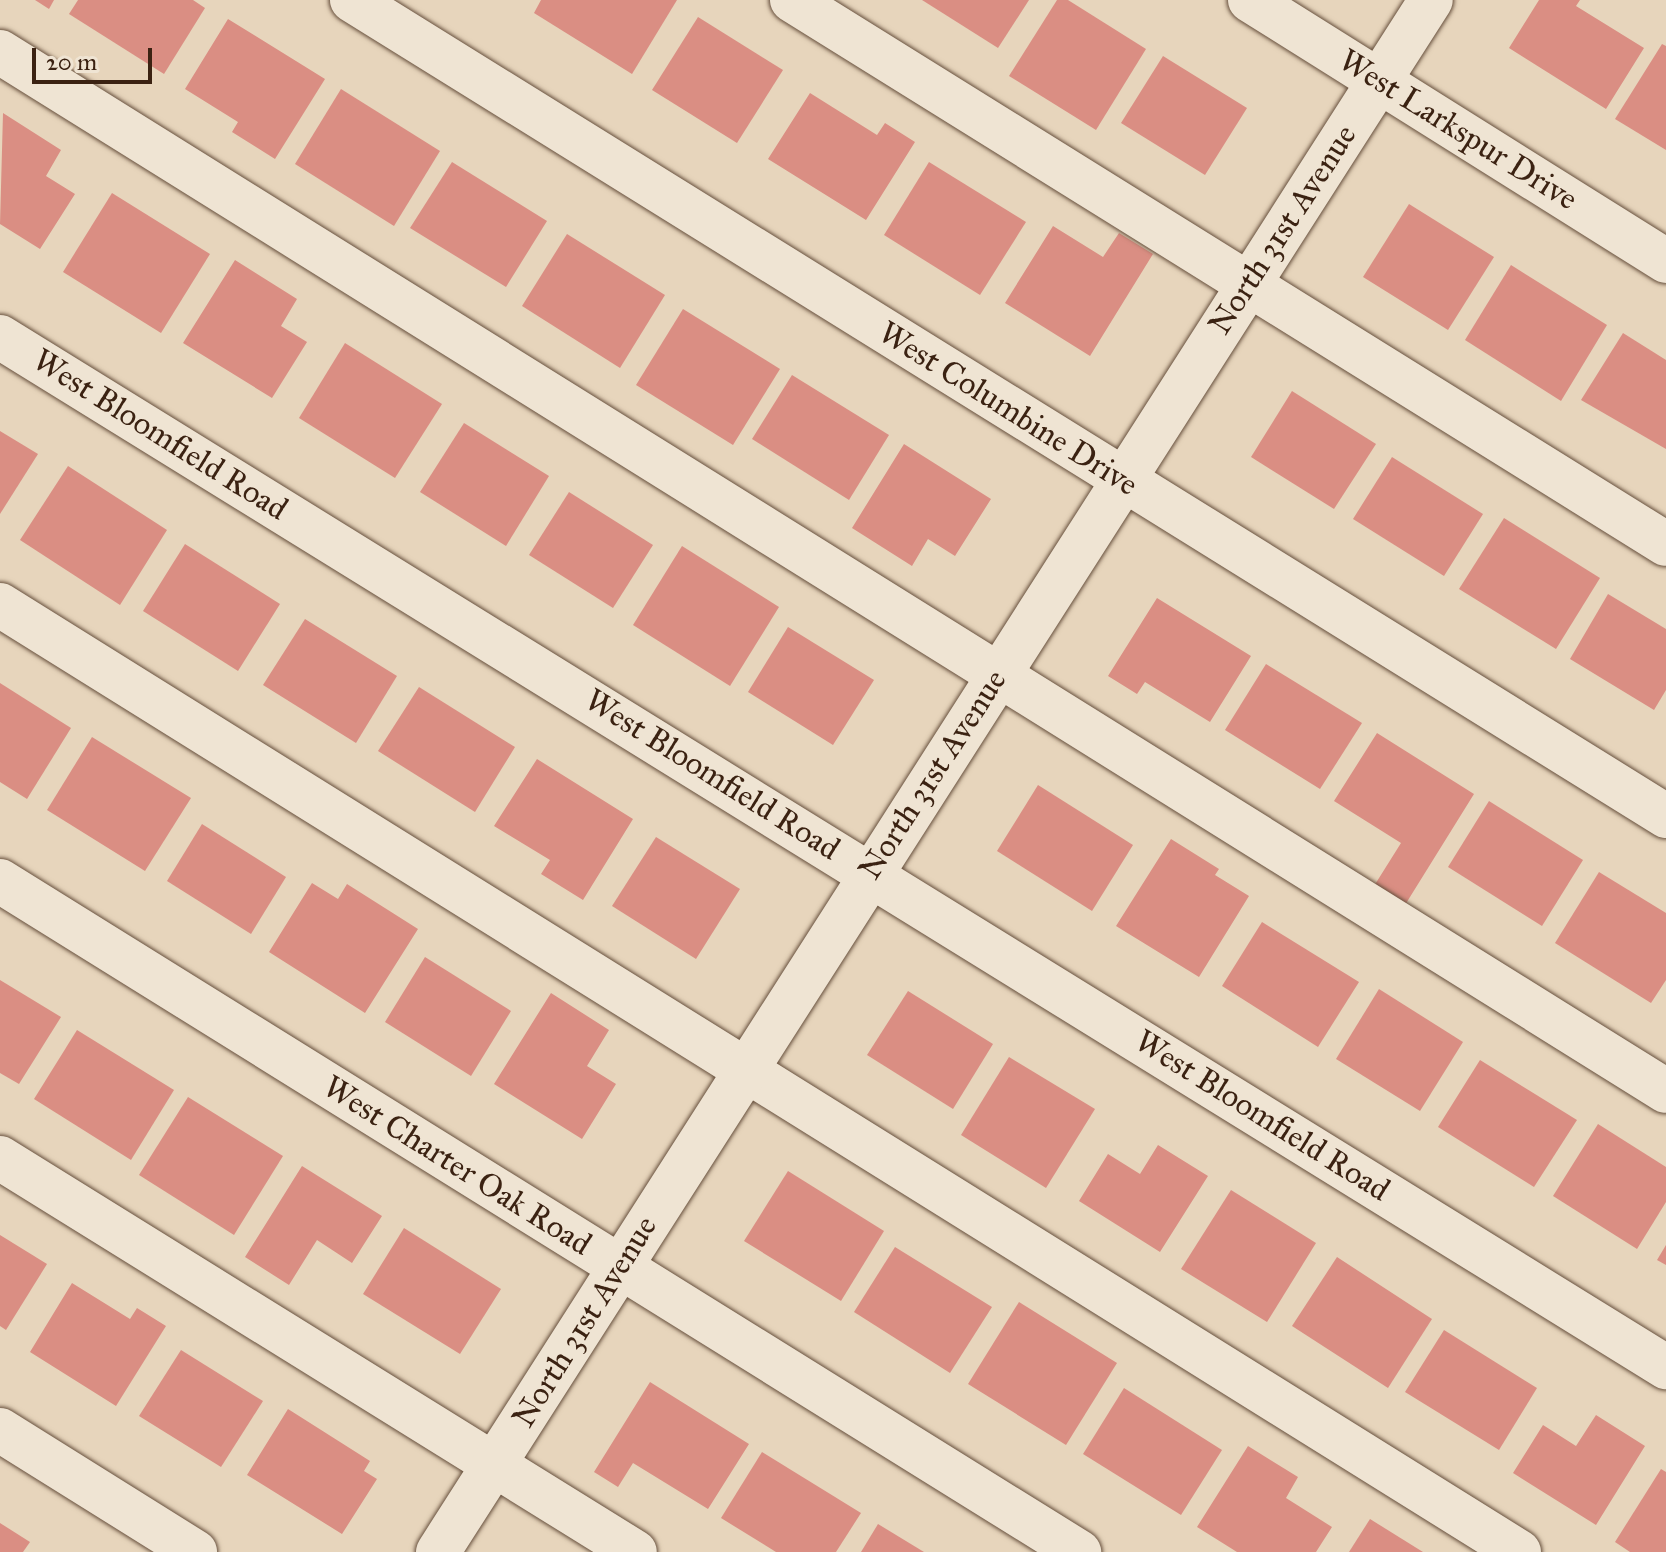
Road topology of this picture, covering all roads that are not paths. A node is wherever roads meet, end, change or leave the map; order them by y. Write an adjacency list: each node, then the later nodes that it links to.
1 (352, 0): 10 (street, West Columbine Drive)
2 (792, 0): 8 (street)
3 (1250, 0): 6 (street, West Larkspur Drive)
4 (1431, 0): 6 (street, North 31st Avenue)
5 (0, 52): 13 (street)
6 (1379, 81): 7 (street, West Larkspur Drive); 8 (street, North 31st Avenue)
7 (1666, 261)
8 (1248, 284): 10 (street, North 31st Avenue); 11 (street)
9 (0, 337): 15 (street, West Bloomfield Road)
10 (1121, 479): 13 (street, North 31st Avenue); 14 (street, West Columbine Drive)
11 (1666, 544)
12 (0, 605): 17 (street)
13 (997, 676): 15 (street, North 31st Avenue); 18 (street)
14 (1666, 816)
15 (870, 873): 17 (street, North 31st Avenue); 21 (street, West Bloomfield Road)
16 (0, 881): 20 (street, West Charter Oak Road)
17 (747, 1070): 20 (street, North 31st Avenue); 28 (street)
18 (1666, 1091)
19 (0, 1158): 23 (street)
20 (619, 1267): 23 (street, North 31st Avenue); 27 (street, West Charter Oak Road)
21 (1666, 1367)
22 (0, 1430): 24 (street)
23 (495, 1465): 25 (street, North 31st Avenue); 26 (street)
24 (195, 1552)
25 (438, 1552)
26 (635, 1552)
27 (1079, 1552)
28 (1519, 1552)

